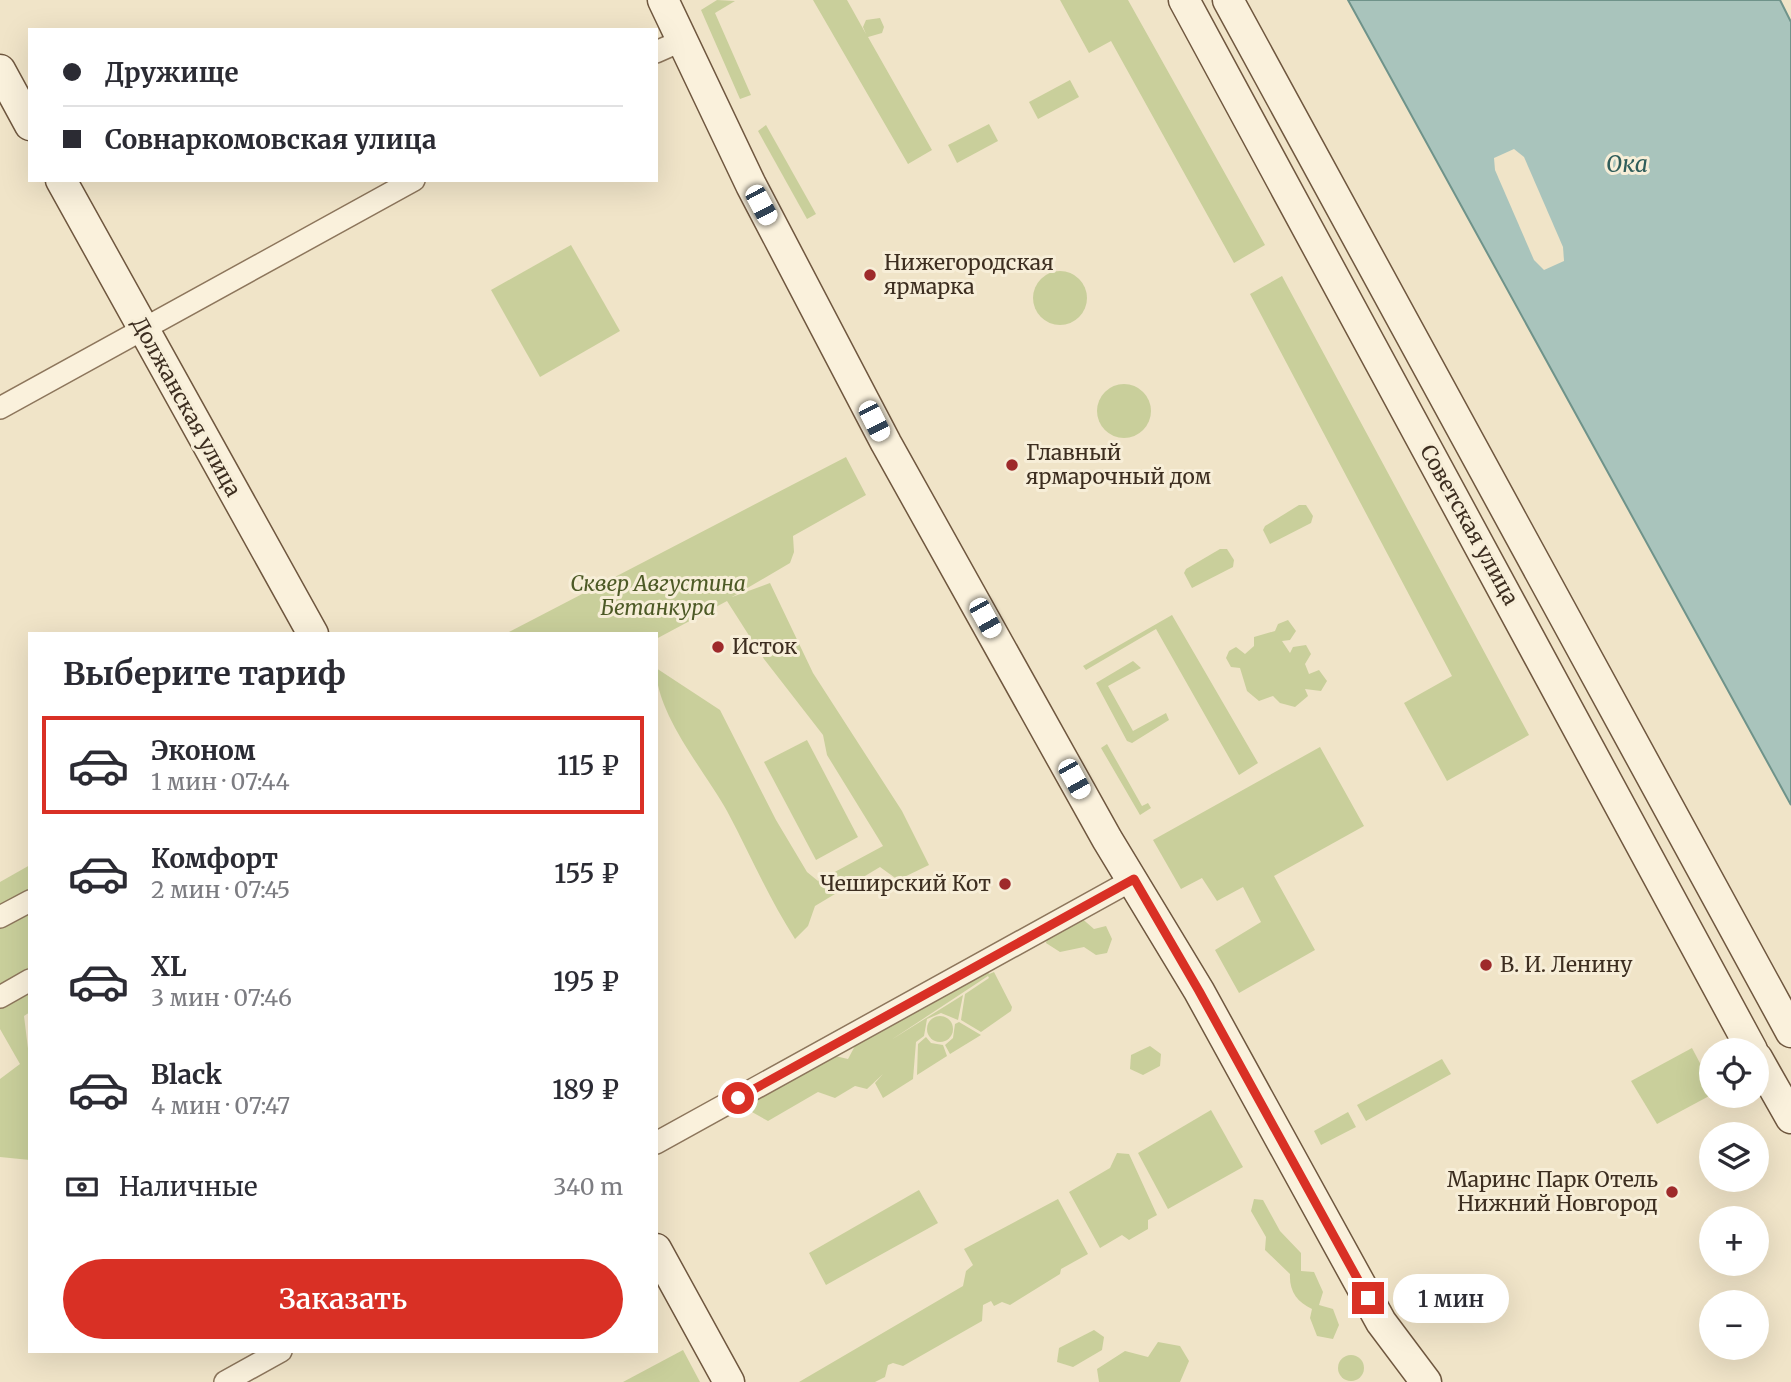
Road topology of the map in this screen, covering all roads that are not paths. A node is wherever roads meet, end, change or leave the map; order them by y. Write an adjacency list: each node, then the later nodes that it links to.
1 (663, 0): 4 (main road)
2 (1184, 0): 18 (main road, Советская улица)
3 (1228, 0): 17 (main road, Советская улица)
4 (668, 46): 12 (main road)
5 (0, 70): 6 (main road)
6 (28, 120)
7 (62, 182): 9 (main road, Должанская улица)
8 (410, 182): 9 (street)
9 (142, 327): 10 (street); 11 (main road, Должанская улица)
10 (0, 408)
11 (312, 632)
12 (1134, 879): 21 (street); 26 (main road)
13 (28, 902): 14 (street)
14 (0, 917)
15 (28, 981): 16 (street)
16 (0, 997)
17 (1791, 1032)
18 (1746, 1038)
19 (1769, 1079): 20 (main road)
20 (1791, 1118)
21 (658, 1142)
22 (658, 1253): 25 (main road)
23 (277, 1353): 24 (street)
24 (225, 1382)
25 (729, 1382)
26 (1426, 1382)

